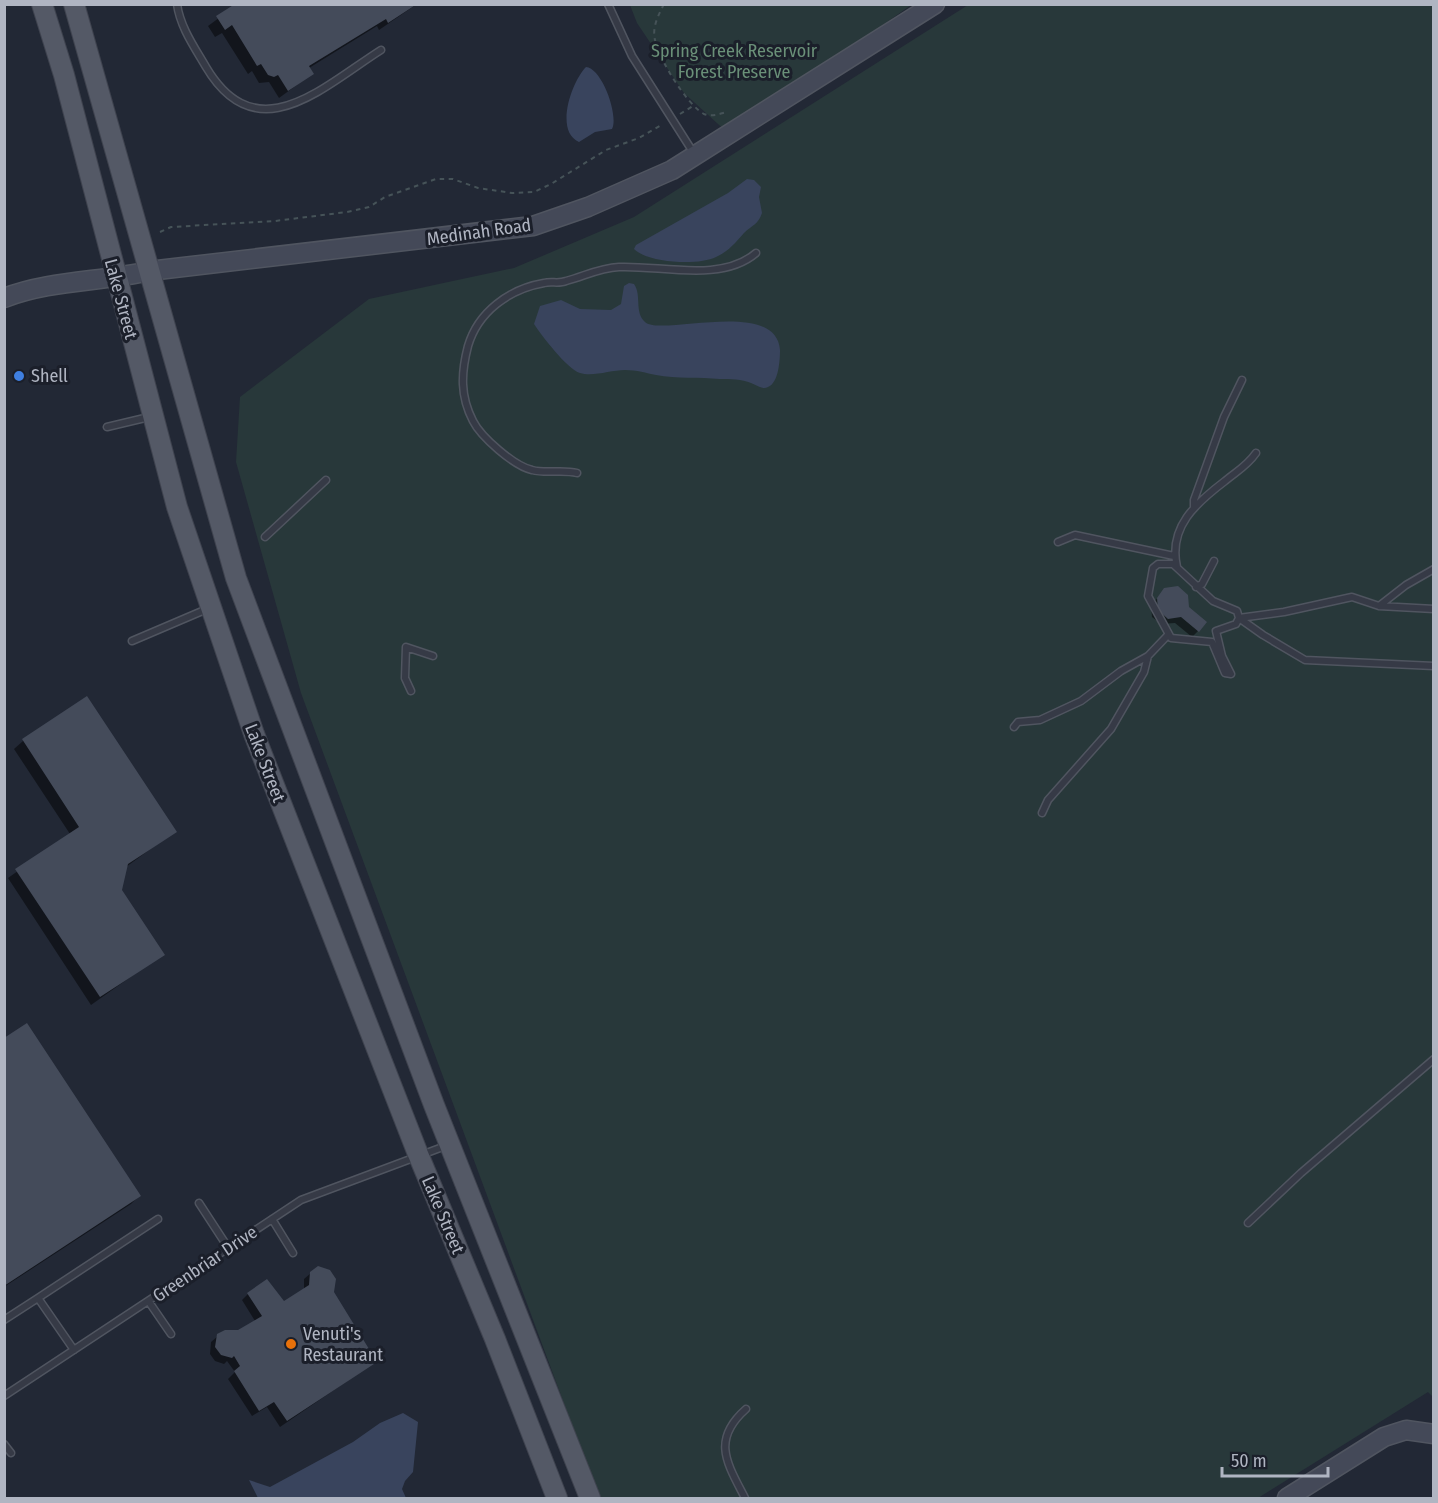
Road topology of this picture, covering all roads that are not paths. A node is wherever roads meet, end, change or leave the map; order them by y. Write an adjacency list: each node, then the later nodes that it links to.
1 (42, 4): 10 (main road, Lake Street)
2 (74, 4): 9 (main road, Lake Street)
3 (177, 4): 6 (lane)
4 (608, 4): 7 (lane)
5 (935, 4): 7 (main road, Medinah Road)
6 (381, 50)
7 (695, 155): 9 (main road, Medinah Road)
8 (756, 253): 16 (lane)
9 (150, 271): 10 (main road, Medinah Road); 39 (main road, Lake Street)
10 (116, 279): 11 (main road, Medinah Road); 13 (main road, Lake Street)
11 (4, 298)
12 (1242, 380): 18 (lane)
13 (153, 416): 14 (lane); 27 (main road, Lake Street)
14 (107, 427)
15 (1256, 453): 18 (lane)
16 (577, 473)
17 (326, 480): 19 (lane)
18 (1194, 507): 21 (lane)
19 (264, 537)
20 (1058, 542): 21 (lane)
21 (1174, 556): 23 (lane)
22 (1214, 561): 25 (lane)
23 (1177, 567): 25 (lane); 30 (lane)
24 (1434, 569): 26 (lane)
25 (1196, 587): 29 (lane)
26 (1379, 606): 28 (lane); 29 (lane)
27 (210, 608): 31 (lane); 40 (main road, Lake Street)
28 (1434, 609)
29 (1239, 618): 30 (lane); 34 (lane)
30 (1168, 635): 33 (lane)
31 (132, 641)
32 (433, 656): 35 (lane)
33 (1148, 656): 36 (lane); 37 (lane)
34 (1434, 666)
35 (411, 691)
36 (1014, 727)
37 (1042, 813)
38 (1434, 1059): 44 (lane)
39 (450, 1144): 40 (lane, Greenbriar Drive); 58 (main road, Lake Street)
40 (418, 1154): 42 (lane, Greenbriar Drive); 57 (main road, Lake Street)
41 (199, 1203): 45 (lane)
42 (272, 1219): 45 (lane, Greenbriar Drive); 46 (lane)
43 (158, 1220): 47 (lane)
44 (1248, 1223)
45 (229, 1248): 48 (lane, Greenbriar Drive)
46 (293, 1253)
47 (38, 1298): 49 (lane); 51 (lane)
48 (149, 1302): 50 (lane); 51 (lane, Greenbriar Drive)
49 (4, 1320)
50 (171, 1334)
51 (74, 1350): 52 (lane, Greenbriar Drive)
52 (4, 1396)
53 (746, 1409): 59 (lane)
54 (1431, 1433): 60 (main road)
55 (4, 1444): 56 (lane)
56 (11, 1453)
57 (557, 1498)
58 (590, 1498)
59 (745, 1498)
60 (1287, 1498)

